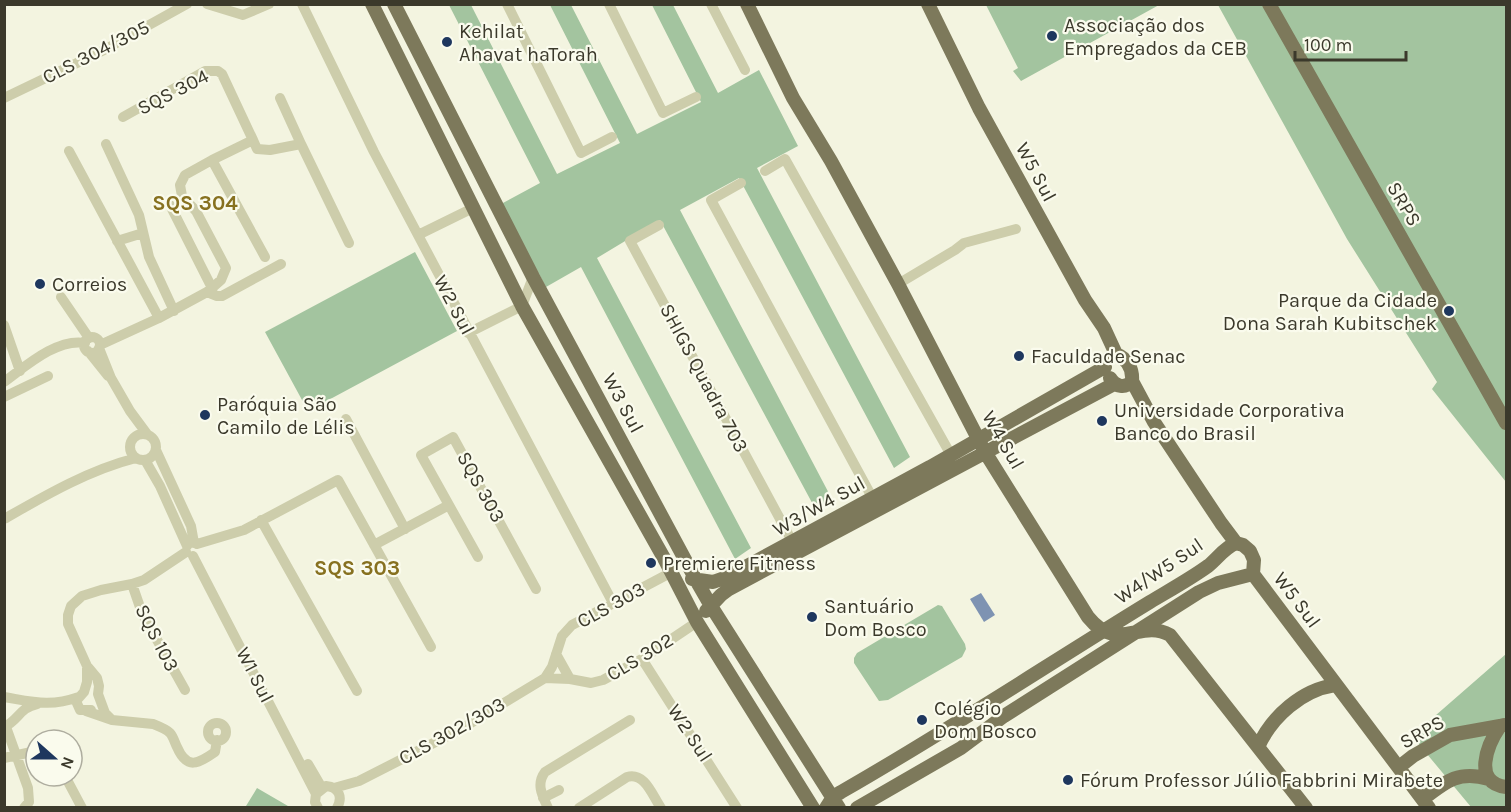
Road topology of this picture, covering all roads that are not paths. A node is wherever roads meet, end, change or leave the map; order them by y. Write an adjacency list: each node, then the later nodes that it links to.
1 (187, 4): 17 (street, CLS 304/305)
2 (269, 4): 12 (street)
3 (302, 4): 33 (street, W2 Sul)
4 (372, 4): 15 (main road, W3 Sul)
5 (394, 4): 14 (main road, W3 Sul)
6 (507, 4): 20 (street)
7 (609, 4): 16 (street)
8 (711, 4): 13 (street)
9 (747, 4): 40 (main road, W4 Sul)
10 (1269, 4): 62 (main road, SRPS)
11 (929, 5): 52 (main road, W5 Sul)
12 (213, 6)
13 (745, 70)
14 (432, 80): 15 (main road); 38 (main road, W3 Sul)
15 (411, 84): 29 (main road, W3 Sul)
16 (696, 97)
17 (4, 98)
18 (280, 98): 23 (street)
19 (123, 117): 21 (street, SQS 304)
20 (612, 137)
21 (253, 140): 23 (street); 25 (street)
22 (106, 144): 32 (street)
23 (301, 144): 35 (street)
24 (69, 151): 34 (street)
25 (212, 159): 36 (street); 42 (street)
26 (765, 171): 70 (street)
27 (741, 183): 73 (street)
28 (170, 205): 42 (street)
29 (473, 208): 33 (street); 46 (main road, W3 Sul)
30 (659, 225): 80 (street, SHIGS Quadra 703)
31 (1016, 229): 40 (street)
32 (143, 232): 34 (street); 39 (street)
33 (418, 236): 50 (street, W2 Sul)
34 (117, 241): 41 (street)
35 (349, 243)
36 (265, 257)
37 (281, 264): 42 (street)
38 (533, 277): 46 (street); 67 (main road, W3 Sul)
39 (159, 279): 41 (street); 43 (street)
40 (898, 284): 64 (main road, W4 Sul)
41 (141, 285): 45 (street)
42 (209, 290): 47 (street)
43 (165, 292): 45 (street); 47 (street)
44 (61, 297): 51 (street)
45 (149, 301): 48 (street)
46 (522, 306): 50 (street); 68 (main road, W3 Sul)
47 (174, 310): 48 (street)
48 (159, 318): 51 (street)
49 (4, 325): 54 (street)
50 (468, 333): 94 (street, W2 Sul)
51 (93, 344): 54 (street); 60 (street)
52 (1116, 354): 53 (main road); 56 (main road)
53 (1105, 367): 58 (main road); 64 (main road)
54 (20, 371): 57 (street)
55 (48, 376): 59 (street)
56 (1132, 381): 58 (main road); 81 (main road, W5 Sul)
57 (4, 382)
58 (1114, 384): 69 (main road)
59 (4, 397)
60 (130, 411): 63 (street); 65 (street)
61 (346, 419): 78 (street)
62 (1506, 423)
63 (147, 434): 65 (street); 66 (street)
64 (978, 439): 69 (main road, W4 Sul); 70 (main road, W3/W4 Sul)
65 (131, 441): 71 (street); 72 (street)
66 (156, 450): 71 (street); 83 (street, W1 Sul)
67 (626, 450): 68 (main road); 90 (main road, W3 Sul)
68 (604, 452): 87 (main road, W3 Sul)
69 (985, 452): 77 (main road, W3/W4 Sul); 97 (main road, W4 Sul)
70 (951, 455): 73 (main road, W3/W4 Sul)
71 (141, 459): 72 (street); 79 (street, W1 Sul)
72 (109, 465): 75 (street)
73 (873, 499): 77 (main road, W3/W4 Sul)
74 (449, 505): 78 (street, SQS 303); 84 (street, SQS 303); 92 (street, SQS 303)
75 (4, 519)
76 (261, 520): 82 (street); 83 (street); 109 (street)
77 (836, 525): 80 (main road, W3/W4 Sul); 86 (main road, W3/W4 Sul)
78 (405, 529): 82 (street, SQS 303)
79 (182, 532): 83 (street, W1 Sul); 85 (street)
80 (793, 543): 86 (main road, W3/W4 Sul)
81 (1236, 543): 88 (main road, W5 Sul); 89 (main road, W4/W5 Sul)
82 (375, 545): 100 (street)
83 (193, 550): 85 (street, SQS 103); 139 (street, W1 Sul)
84 (478, 557)
85 (170, 563): 91 (street, SQS 103)
86 (760, 566): 90 (main road, W3/W4 Sul); 95 (main road, W3/W4 Sul)
87 (672, 572): 90 (main road, W3/W4 Sul); 94 (street, CLS 303); 96 (main road, W3 Sul)
88 (1253, 574): 93 (main road, W4/W5 Sul); 107 (main road, W5 Sul)
89 (1191, 577): 93 (main road); 97 (main road, W4/W5 Sul)
90 (696, 580): 95 (main road, W3 Sul)
91 (132, 584): 104 (street, SQS 103); 108 (street, SQS 103)
92 (537, 589)
93 (1199, 592): 98 (main road, W4/W5 Sul)
94 (613, 603): 101 (street, CLS 303)
95 (711, 606): 96 (main road, W3/W4 Sul); 116 (main road, W3 Sul)
96 (697, 622): 102 (street, CLS 302); 120 (main road, W3 Sul)
97 (1103, 631): 98 (main road); 99 (main road)
98 (1136, 633): 103 (main road); 127 (main road)
99 (1083, 642): 103 (main road); 115 (main road)
100 (431, 647)
101 (556, 654): 105 (street, CLS 303); 106 (street)
102 (642, 658): 106 (street, CLS 302); 150 (street, W2 Sul)
103 (1095, 658): 119 (main road)
104 (87, 666): 110 (street); 112 (street, SQS 103)
105 (545, 678): 106 (street, CLS 302); 134 (street, CLS 302/303)
106 (570, 679)
107 (1335, 685): 127 (main road); 131 (main road, W5 Sul)
108 (185, 690)
109 (357, 691)
110 (81, 695): 112 (street); 114 (street); 118 (street)
111 (10, 698): 113 (street); 117 (street)
112 (99, 698): 118 (street); 121 (street, SQS 103)
113 (40, 704): 114 (street); 117 (street)
114 (56, 704): 118 (street)
115 (986, 705): 119 (main road); 123 (main road); 128 (main road)
116 (775, 707): 120 (main road); 143 (main road, W3 Sul)
117 (20, 711): 125 (street)
118 (83, 711): 121 (street)
119 (1004, 716): 123 (main road)
120 (759, 719): 151 (main road, W3 Sul)
121 (112, 720): 126 (street)
122 (630, 720): 141 (street)
123 (991, 726): 132 (main road)
124 (1503, 726): 131 (main road, SRPS); 135 (main road)
125 (5, 727): 129 (street)
126 (217, 740)
127 (1258, 747): 153 (main road)
128 (917, 749): 130 (main road); 132 (main road)
129 (10, 758): 145 (street)
130 (899, 759): 133 (main road); 143 (main road)
131 (1399, 767): 142 (main road, W5 Sul)
132 (923, 770): 133 (main road)
133 (909, 777): 152 (main road)
134 (359, 781): 137 (street, CLS 302/303); 144 (street, CLS 302/303)
135 (1498, 784): 140 (main road); 142 (main road)
136 (72, 788): 146 (street)
137 (334, 788): 139 (street, CLS 302/303); 144 (street)
138 (559, 790): 141 (street)
139 (319, 791): 147 (street, W1 Sul)
140 (1506, 798)
141 (545, 802)
142 (1426, 803)
143 (833, 804)
144 (338, 805)
145 (24, 807)
146 (82, 807)
147 (318, 807)
148 (579, 807): 149 (street)
149 (661, 807)
150 (737, 807)
151 (813, 807)
152 (857, 807)
153 (1306, 807)

